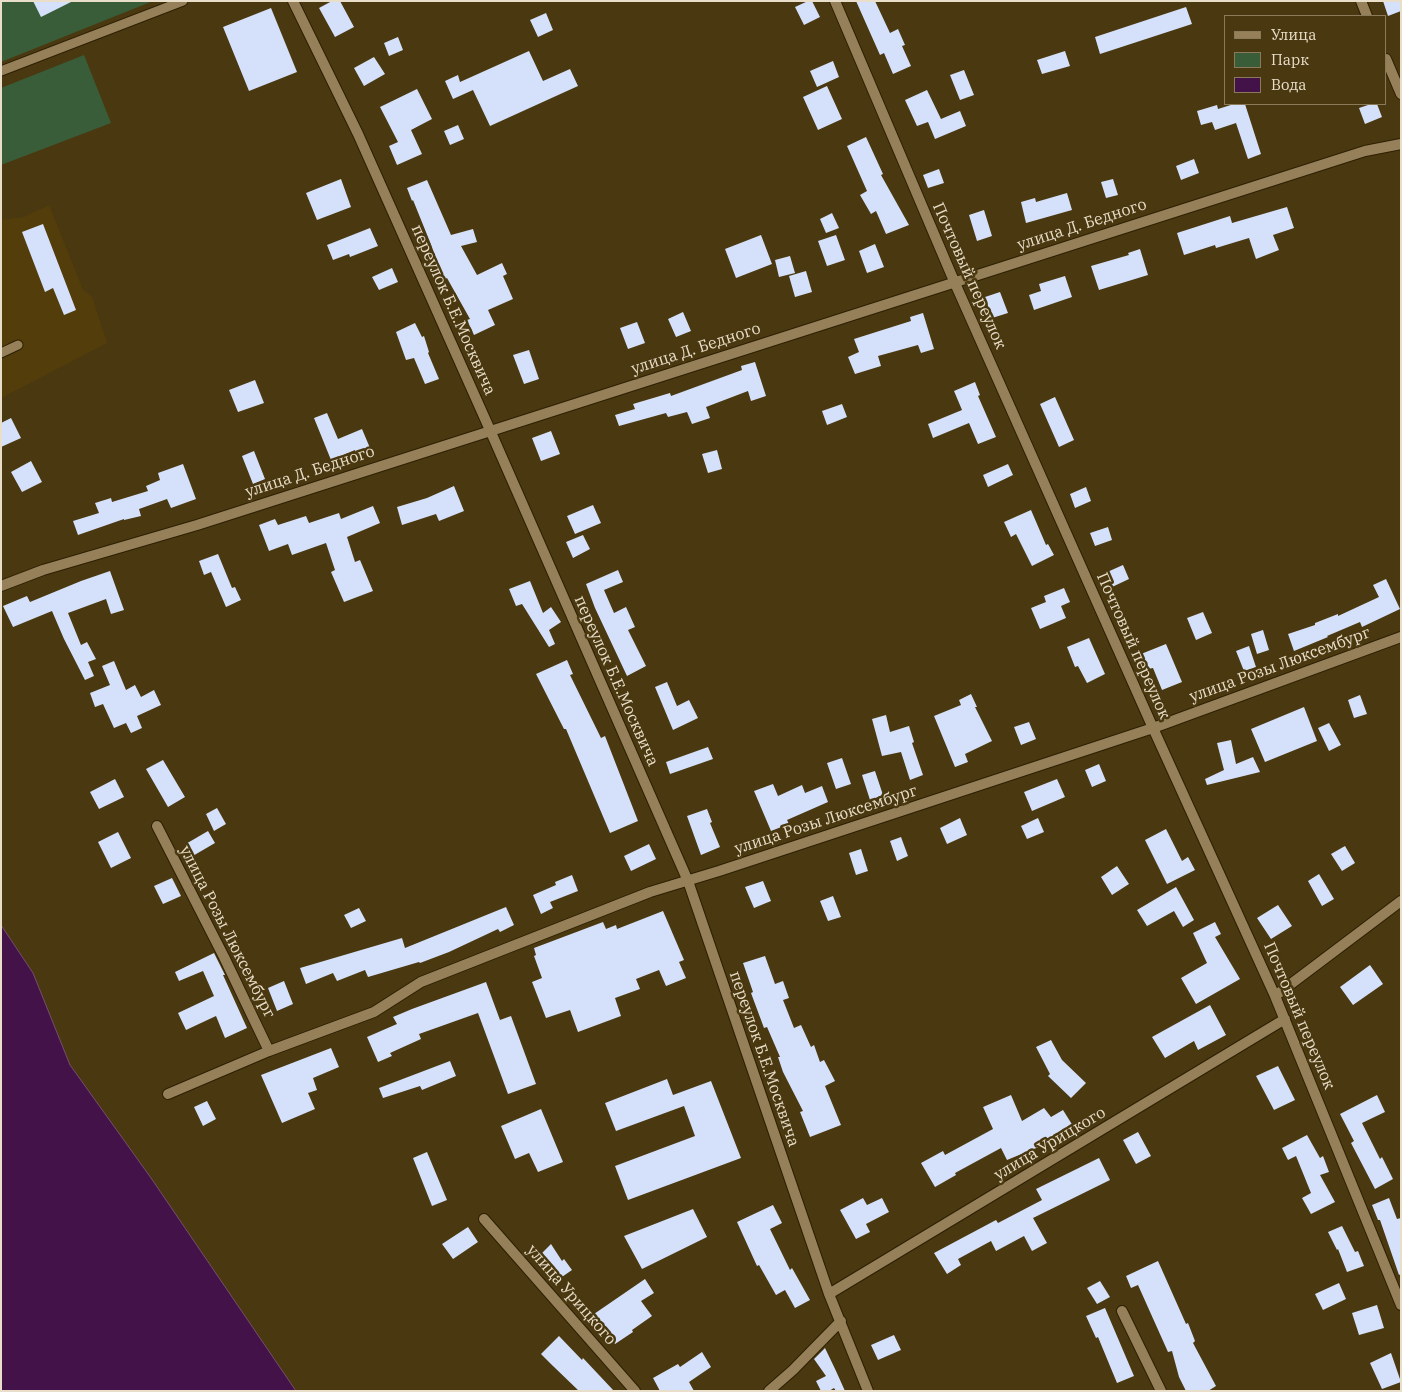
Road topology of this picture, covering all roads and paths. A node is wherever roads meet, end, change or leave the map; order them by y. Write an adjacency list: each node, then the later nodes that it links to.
1 (183, 1): 7 (lane)
2 (293, 1): 13 (street, переулок Б.Е.Москвича)
3 (835, 1): 10 (street, Почтовый переулок)
4 (1361, 1): 5 (street)
5 (1367, 15)
6 (1387, 61): 8 (street)
7 (1, 71)
8 (1401, 94)
9 (1401, 144): 10 (street, улица Д. Бедного)
10 (954, 281): 13 (street, улица Д. Бедного); 16 (street, Почтовый переулок)
11 (18, 345): 12 (lane)
12 (1, 353)
13 (490, 430): 14 (street, улица Д. Бедного); 18 (street, переулок Б.Е.Москвича)
14 (1, 586)
15 (1401, 637): 16 (street, улица Розы Люксембург)
16 (1153, 728): 18 (street, улица Розы Люксембург); 20 (street, Почтовый переулок)
17 (157, 826): 22 (street, улица Розы Люксембург)
18 (688, 881): 22 (street, улица Розы Люксембург); 25 (street, переулок Б.Е.Москвича)
19 (1401, 900): 20 (street)
20 (1275, 996): 21 (street, Почтовый переулок)
21 (1285, 1019): 25 (street, улица Урицкого); 26 (street, Почтовый переулок)
22 (269, 1051): 23 (street, улица Розы Люксембург)
23 (168, 1094)
24 (484, 1219): 29 (street, улица Урицкого)
25 (829, 1294): 28 (street, переулок Б.Е.Москвича)
26 (1401, 1305)
27 (1122, 1311): 32 (street)
28 (841, 1320): 30 (street); 31 (street, переулок Б.Е.Москвича)
29 (635, 1391)
30 (770, 1391)
31 (868, 1391)
32 (1161, 1391)

